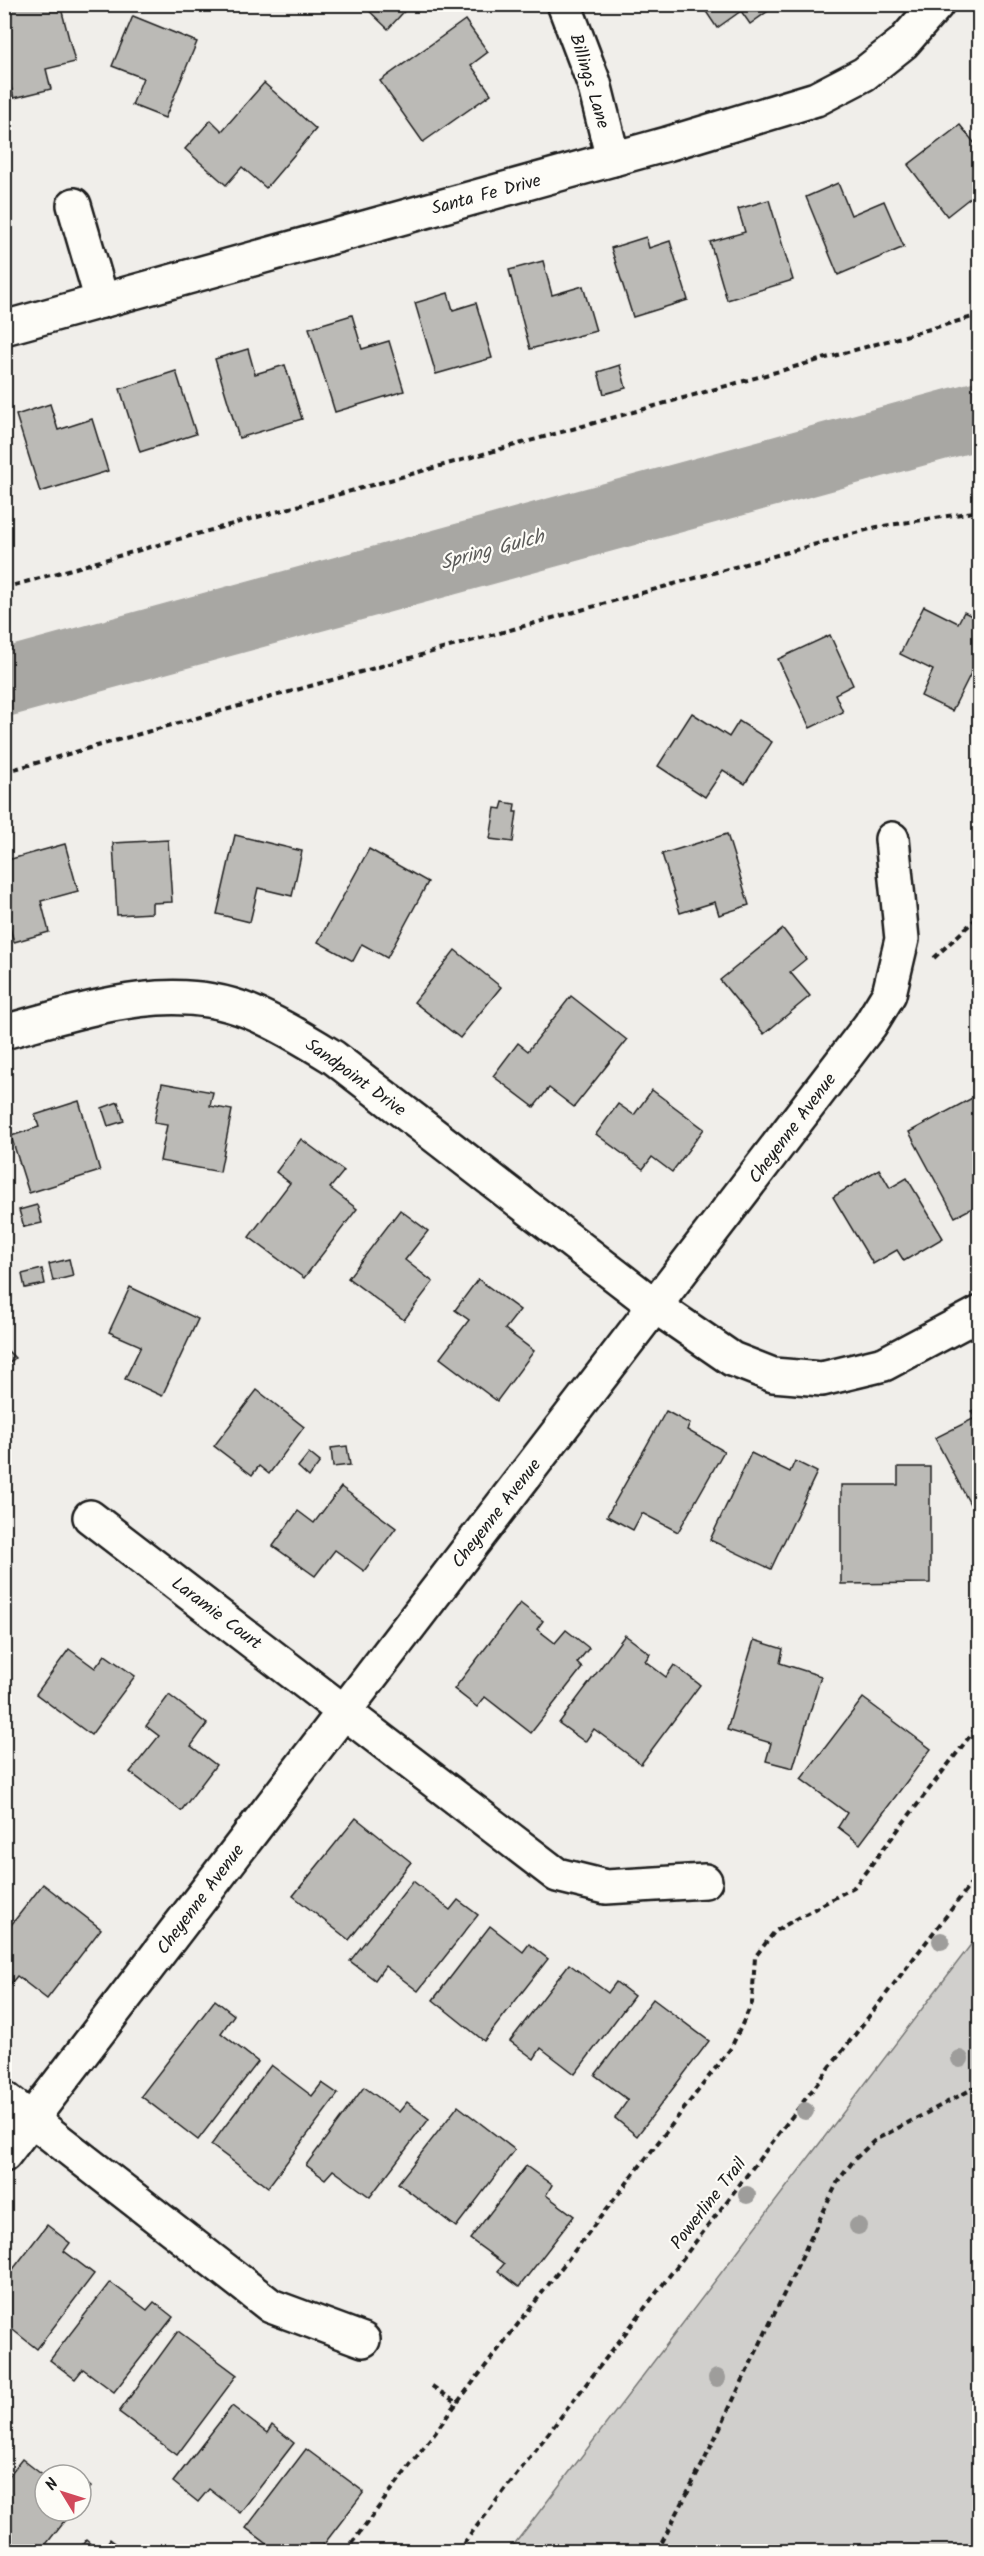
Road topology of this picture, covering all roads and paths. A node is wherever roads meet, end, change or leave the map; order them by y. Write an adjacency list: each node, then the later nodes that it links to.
1 (564, 4): 3 (street, Billings Lane)
2 (937, 4): 3 (street, Santa Fe Drive)
3 (613, 159): 5 (street, Santa Fe Drive)
4 (74, 205): 5 (street)
5 (102, 301): 7 (street, Santa Fe Drive)
6 (980, 315): 9 (path)
7 (4, 328)
8 (980, 511): 10 (path)
9 (4, 588)
10 (4, 772)
11 (892, 839): 13 (street, Cheyenne Avenue)
12 (4, 1032): 13 (street, Sandpoint Drive)
13 (656, 1306): 14 (street, Sandpoint Drive); 16 (street, Cheyenne Avenue)
14 (980, 1313)
15 (90, 1517): 16 (street, Laramie Court)
16 (344, 1711): 19 (street, Laramie Court); 22 (street, Cheyenne Avenue)
17 (980, 1723): 26 (path)
18 (980, 1872): 28 (path, Powerline Trail)
19 (705, 1881)
20 (980, 2085): 29 (path)
21 (4, 2098): 22 (street)
22 (32, 2119): 23 (street, Cheyenne Avenue); 24 (street)
23 (4, 2155)
24 (363, 2340)
25 (432, 2386): 26 (path)
26 (457, 2403): 27 (path)
27 (345, 2552)
28 (457, 2552)
29 (657, 2552)

